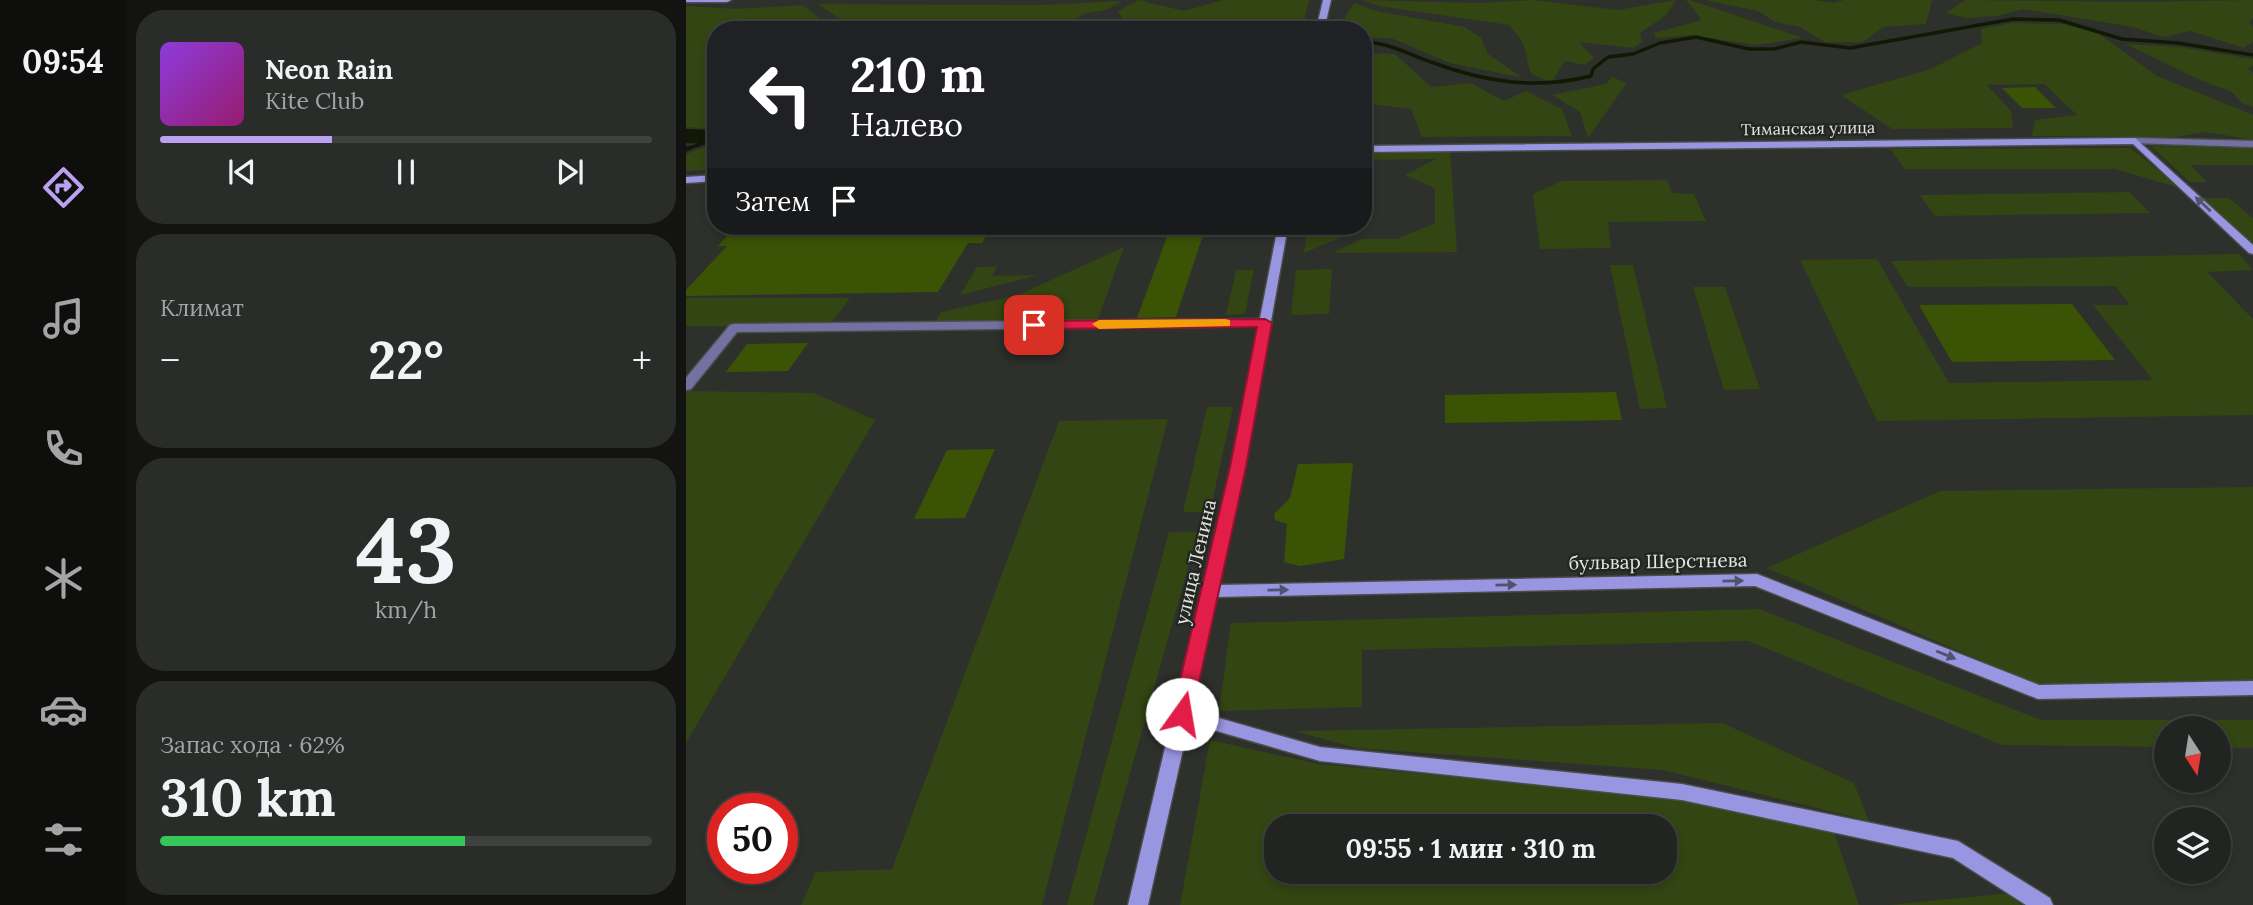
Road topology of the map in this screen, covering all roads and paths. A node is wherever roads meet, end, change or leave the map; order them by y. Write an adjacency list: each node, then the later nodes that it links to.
1 (686, 0): 2 (street)
2 (727, 0)
3 (1327, 1): 4 (street)
4 (1322, 21)
5 (2135, 141): 6 (street, Тиманская улица); 7 (street, Тиманская улица); 11 (street, one-way to 5)
6 (2253, 144)
7 (1372, 149)
8 (707, 179): 9 (street)
9 (686, 180)
10 (1281, 235): 12 (street, улица Ленина)
11 (2253, 251)
12 (1265, 323): 13 (street); 14 (street, улица Ленина)
13 (686, 386)
14 (1210, 591): 15 (street, бульвар Шерстнева, one-way to 15); 16 (street, улица Ленина)
15 (2253, 688)
16 (1182, 714): 17 (street, улица Ленина); 18 (street)
17 (1138, 905)
18 (2042, 905)

